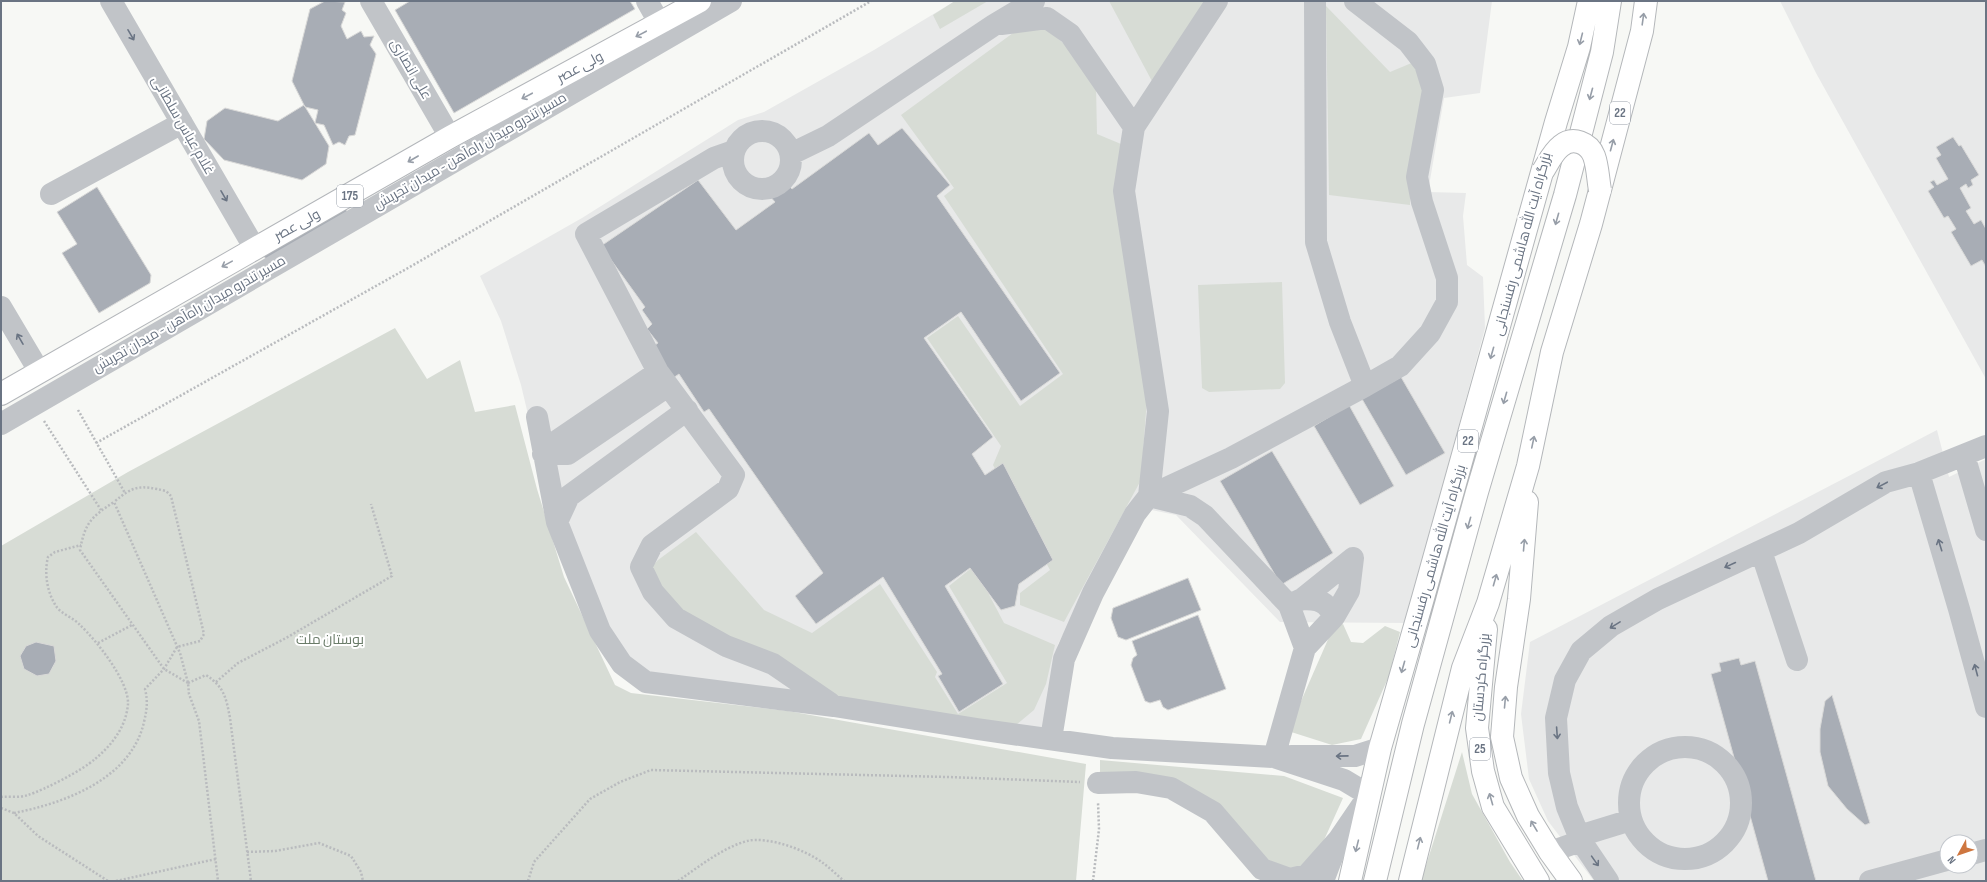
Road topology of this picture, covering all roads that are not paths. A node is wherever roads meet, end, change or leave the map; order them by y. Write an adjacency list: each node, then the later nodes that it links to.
1 (112, 1): 15 (street, غلام عباس سلطانی, one-way to 15)
2 (371, 1): 17 (street, علی انصاری)
3 (647, 1): 13 (street)
4 (700, 1): 13 (main road, ولی عصر / 175)
5 (731, 1): 31 (street, مسیر تندرو میدان راه‌آهن - میدان تجریش)
6 (1034, 1): 14 (street)
7 (1217, 1): 16 (street)
8 (1315, 1): 27 (street)
9 (1355, 1): 27 (street)
10 (1588, 1): 20 (main road, بزرگراه آیت الله هاشمی رفسنجانی / 22, one-way to 20)
11 (1610, 1): 60 (main road, one-way to 60)
12 (1646, 1): 21 (main road, 22, one-way to 12)
13 (660, 24): 17 (main road, ولی عصر / 175, one-way to 17)
14 (994, 25): 16 (street); 19 (street)
15 (182, 123): 22 (street); 23 (street, غلام عباس سلطانی, one-way to 23)
16 (1134, 127): 37 (street)
17 (450, 137): 23 (main road, ولی عصر / 175, one-way to 23)
18 (734, 151): 19 (street); 19 (street); 26 (street)
19 (791, 154)
20 (1543, 171): 21 (main road, bridge); 49 (main road, بزرگراه آیت الله هاشمی رفسنجانی / 22, one-way to 49)
21 (1600, 190): 35 (main road, 22, one-way to 21)
22 (51, 194)
23 (255, 248): 25 (main road, ولی عصر / 175, one-way to 25)
24 (1, 307): 25 (street, one-way to 24)
25 (39, 372): 28 (main road, ولی عصر / 175)
26 (663, 379): 29 (street); 33 (street)
27 (1365, 386): 37 (street)
28 (1, 394)
29 (687, 410): 38 (street); 46 (street)
30 (537, 417): 33 (street)
31 (1, 424)
32 (1986, 446): 34 (street)
33 (544, 454): 38 (street)
34 (1964, 455): 36 (street); 39 (street)
35 (1528, 466): 42 (main road, 22, one-way to 35); 56 (main road, one-way to 35)
36 (1919, 473): 40 (street, one-way to 40); 47 (street, one-way to 36)
37 (1149, 496): 41 (street); 48 (street)
38 (557, 522): 46 (street)
39 (1986, 530)
40 (1761, 551): 45 (street); 54 (street, one-way to 54)
41 (1296, 602): 43 (street); 43 (street); 44 (street)
42 (1488, 602): 61 (main road, 22, one-way to 42); 62 (main road, بزرگراه کردستان / 25, one-way to 42)
43 (1334, 617): 44 (street)
44 (1305, 648): 50 (street)
45 (1797, 660)
46 (834, 706): 48 (street)
47 (1986, 707)
48 (1051, 739): 50 (street)
49 (1380, 748): 50 (street, one-way to 50); 52 (main road, بزرگراه آیت الله هاشمی رفسنجانی / 22)
50 (1274, 757): 52 (street)
51 (1098, 783): 55 (street)
52 (1369, 795): 55 (street); 59 (main road, بزرگراه آیت الله هاشمی رفسنجانی / 22, one-way to 59)
53 (1632, 820): 53 (street); 54 (street)
54 (1580, 838): 56 (street); 64 (street, one-way to 64)
55 (1339, 839): 58 (street)
56 (1550, 852): 63 (main road)
57 (1939, 862): 65 (street)
58 (1323, 881)
59 (1350, 881)
60 (1375, 881)
61 (1410, 881)
62 (1538, 881)
63 (1571, 881)
64 (1608, 881)
65 (1870, 881)

